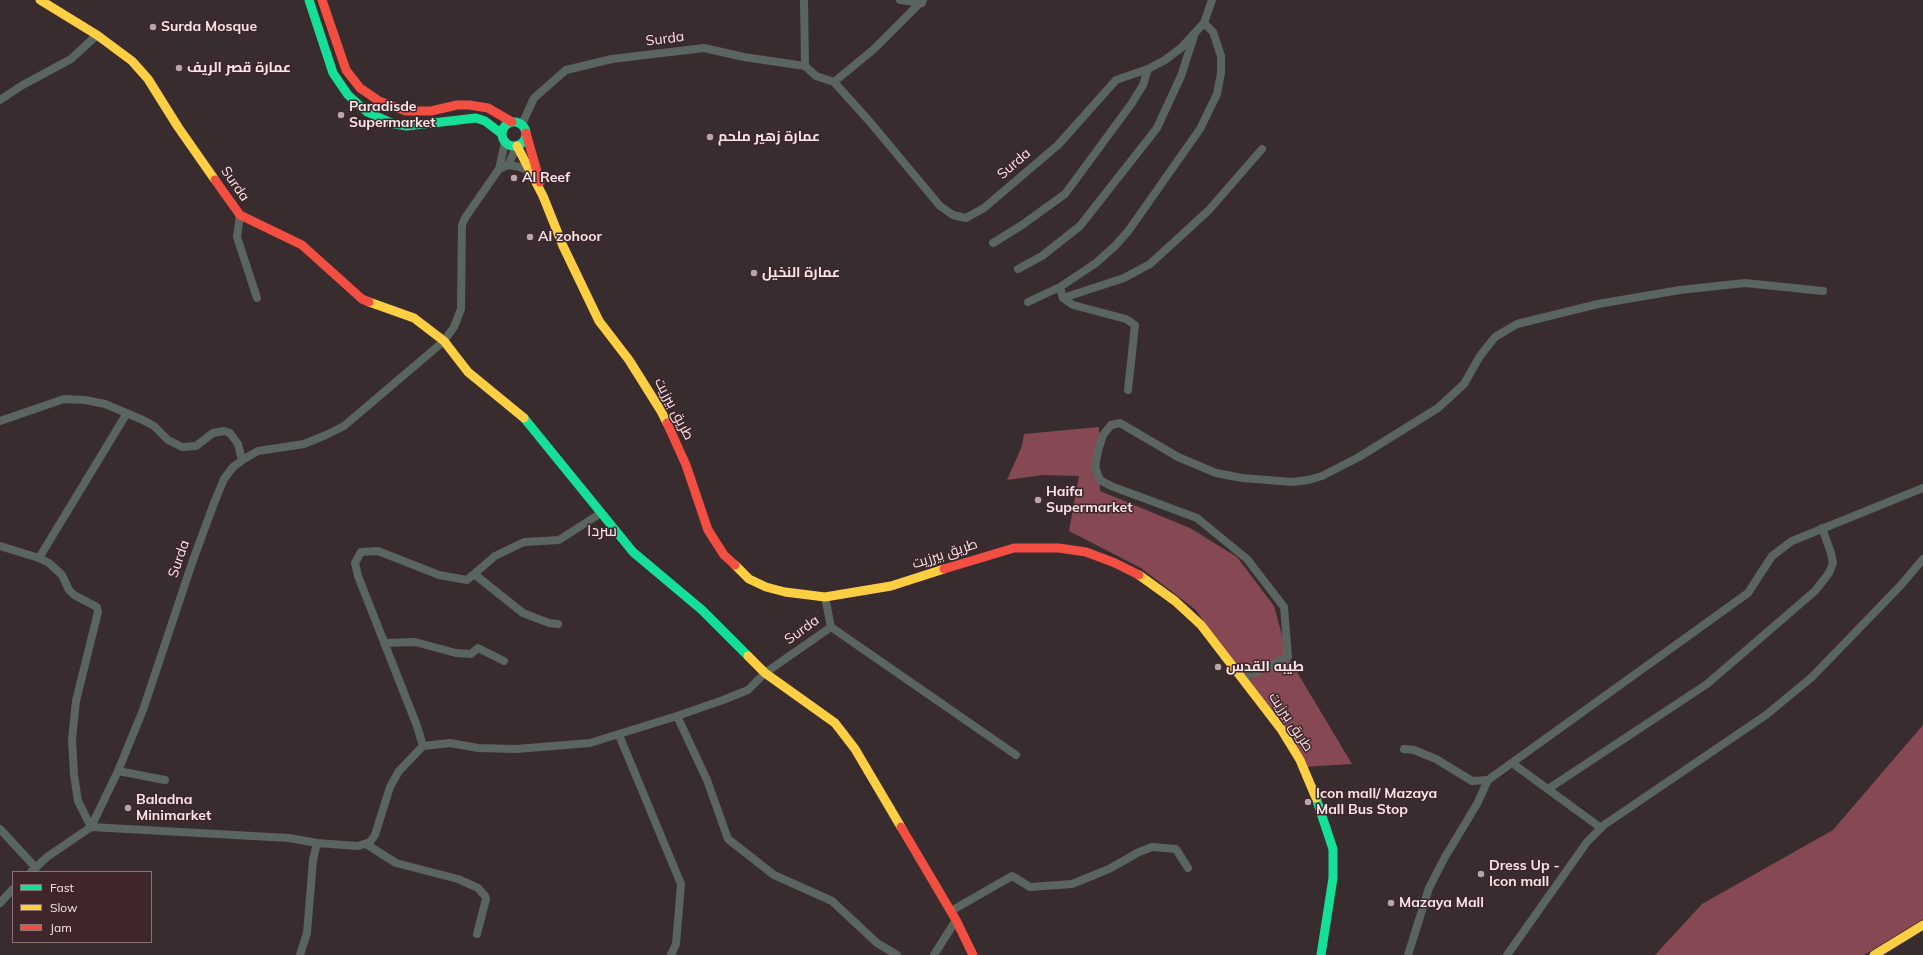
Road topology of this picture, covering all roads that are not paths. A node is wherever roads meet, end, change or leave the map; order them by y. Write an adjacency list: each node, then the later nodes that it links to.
1 (40, 0): 9 (main road, Surda)
2 (309, 0): 18 (main road)
3 (322, 0): 15 (main road)
4 (804, 0): 11 (street)
5 (900, 0): 7 (street)
6 (1212, 0): 8 (street, Surda)
7 (923, 1): 13 (street)
8 (1204, 23): 10 (street, Surda); 28 (street)
9 (97, 34): 14 (street); 25 (main road, Surda)
10 (1195, 34): 12 (street, Surda); 27 (street)
11 (805, 66): 13 (street, Surda); 16 (street, Surda)
12 (1148, 69): 13 (street, Surda); 26 (street)
13 (834, 82)
14 (0, 100)
15 (512, 122): 16 (main road); 18 (main road)
16 (522, 124): 17 (main road)
17 (526, 133): 19 (main road); 24 (main road)
18 (503, 138): 19 (main road); 22 (street, Surda)
19 (517, 146): 21 (street); 23 (main road)
20 (1262, 149): 31 (street)
21 (508, 165): 22 (street); 23 (street)
22 (499, 169): 33 (street, Surda)
23 (529, 171): 24 (main road)
24 (543, 196): 45 (main road, طريق بيرزيت)
25 (240, 216): 30 (street); 33 (main road, Surda)
26 (993, 243)
27 (1018, 269)
28 (1060, 287): 31 (street); 32 (street)
29 (1823, 291): 51 (street)
30 (258, 298)
31 (1063, 298): 34 (street)
32 (1028, 302)
33 (444, 341): 37 (street, Surda); 39 (main road)
34 (1128, 390)
35 (127, 414): 36 (street); 37 (street); 42 (street)
36 (0, 421)
37 (242, 460): 58 (street, Surda)
38 (1923, 488): 40 (street)
39 (601, 512): 44 (street); 50 (main road)
40 (1822, 528): 57 (street); 61 (street)
41 (0, 546): 42 (street)
42 (40, 558): 62 (street)
43 (1923, 559): 63 (street)
44 (474, 574): 46 (street); 48 (street)
45 (825, 597): 47 (street, Surda); 51 (main road, طريق بيرزيت)
46 (558, 624)
47 (831, 627): 50 (street, Surda); 56 (street)
48 (384, 643): 49 (street); 54 (street)
49 (504, 661)
50 (765, 673): 52 (street, Surda); 71 (main road)
51 (1243, 678): 81 (main road, طريق بيرزيت)
52 (678, 716): 53 (street, Surda); 78 (street)
53 (619, 735): 54 (street, Surda); 77 (street)
54 (422, 746): 66 (street)
55 (1404, 749): 60 (street)
56 (1016, 755)
57 (1512, 763): 60 (street); 61 (street)
58 (118, 771): 59 (street); 62 (street, Surda)
59 (165, 780)
60 (1488, 780): 82 (street)
61 (1548, 789): 63 (street)
62 (91, 827): 65 (street); 68 (street, Surda)
63 (1600, 828): 83 (street)
64 (0, 829): 68 (street)
65 (317, 843): 66 (street); 76 (street)
66 (366, 844): 74 (street)
67 (1188, 868): 71 (street)
68 (33, 870)
69 (12, 890): 70 (street)
70 (0, 903)
71 (951, 911): 72 (main road)
72 (956, 920): 79 (street); 80 (main road)
73 (1923, 925): 84 (main road)
74 (477, 934)
75 (1923, 934): 85 (main road)
76 (300, 955)
77 (671, 955)
78 (897, 955)
79 (934, 955)
80 (973, 955)
81 (1321, 955)
82 (1408, 955)
83 (1507, 955)
84 (1874, 955)
85 (1888, 955)

